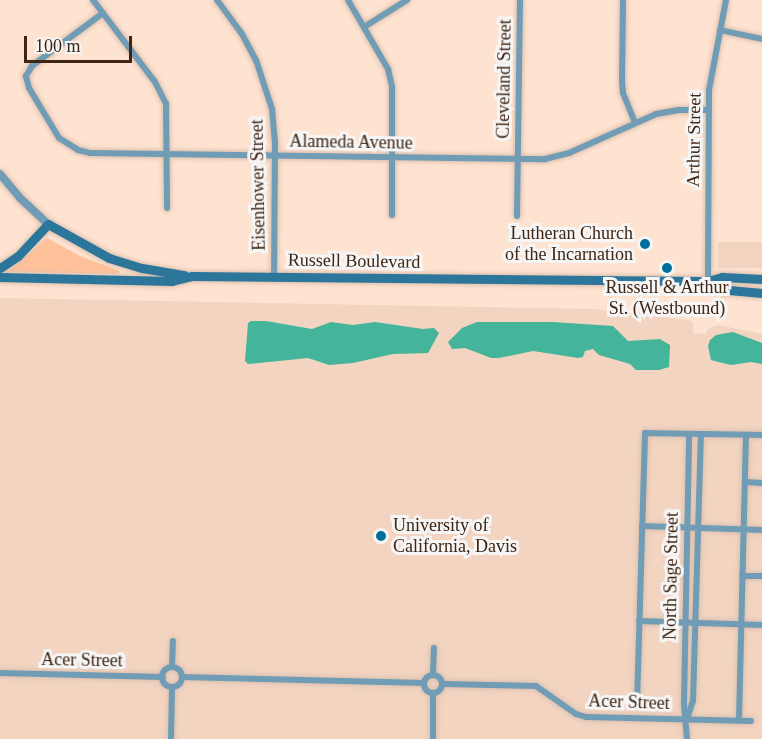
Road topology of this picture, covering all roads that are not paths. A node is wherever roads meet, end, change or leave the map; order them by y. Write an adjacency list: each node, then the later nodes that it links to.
1 (93, 0): 8 (street)
2 (217, 0): 15 (street, Eisenhower Street)
3 (348, 0): 9 (street)
4 (407, 0): 9 (street)
5 (520, 0): 17 (street, Cleveland Street)
6 (623, 0): 13 (street)
7 (726, 0): 10 (street, Arthur Street)
8 (103, 13): 14 (street); 14 (street, Alameda Avenue)
9 (364, 27): 16 (street)
10 (720, 30): 11 (street); 12 (street, Arthur Street)
11 (762, 39)
12 (709, 110): 13 (street, Alameda Avenue); 28 (street, Arthur Street)
13 (635, 123): 17 (street, Alameda Avenue)
14 (168, 155): 15 (street, Alameda Avenue); 19 (street)
15 (275, 156): 16 (street, Alameda Avenue); 26 (street, Eisenhower Street)
16 (392, 157): 17 (street, Alameda Avenue); 20 (street)
17 (518, 158): 21 (street, Cleveland Street)
18 (0, 174): 22 (street)
19 (167, 208)
20 (392, 214)
21 (517, 216)
22 (48, 224): 23 (main road); 24 (main road)
23 (0, 268)
24 (192, 276): 25 (main road, Russell Boulevard); 26 (main road, Russell Boulevard)
25 (0, 277)
26 (274, 277): 28 (main road, Russell Boulevard)
27 (762, 279): 28 (main road, Russell Boulevard)
28 (708, 281): 29 (main road, Russell Boulevard)
29 (762, 293)
30 (689, 434): 31 (street); 36 (street); 37 (street, North Sage Street)
31 (701, 434): 32 (street); 38 (street, North Sage Street)
32 (746, 435): 33 (street); 34 (street)
33 (762, 435)
34 (745, 482): 35 (street); 39 (street)
35 (762, 483)
36 (642, 526): 37 (street); 43 (street)
37 (687, 528): 38 (street); 44 (street, North Sage Street)
38 (698, 528): 39 (street); 45 (street, North Sage Street)
39 (744, 529): 40 (street); 41 (street)
40 (762, 530)
41 (742, 576): 42 (street); 46 (street)
42 (762, 576)
43 (639, 621): 44 (street); 59 (street)
44 (687, 623): 45 (street); 60 (street, North Sage Street)
45 (695, 624): 46 (street); 60 (street, North Sage Street)
46 (741, 624): 47 (street); 61 (street)
47 (762, 625)
48 (173, 641): 50 (street)
49 (434, 648): 52 (street)
50 (172, 667): 53 (street); 54 (street)
51 (0, 673): 53 (street, Acer Street)
52 (433, 674): 55 (street); 56 (street)
53 (163, 677): 57 (street)
54 (182, 677): 55 (street); 57 (street)
55 (424, 683): 58 (street)
56 (443, 684): 58 (street); 60 (street, Acer Street)
57 (172, 687): 63 (street)
58 (433, 693): 64 (street)
59 (637, 704)
60 (687, 719): 61 (street, Acer Street); 65 (street, North Sage Street)
61 (739, 720): 62 (street, Acer Street)
62 (752, 721)
63 (171, 739)
64 (432, 739)
65 (687, 739)

